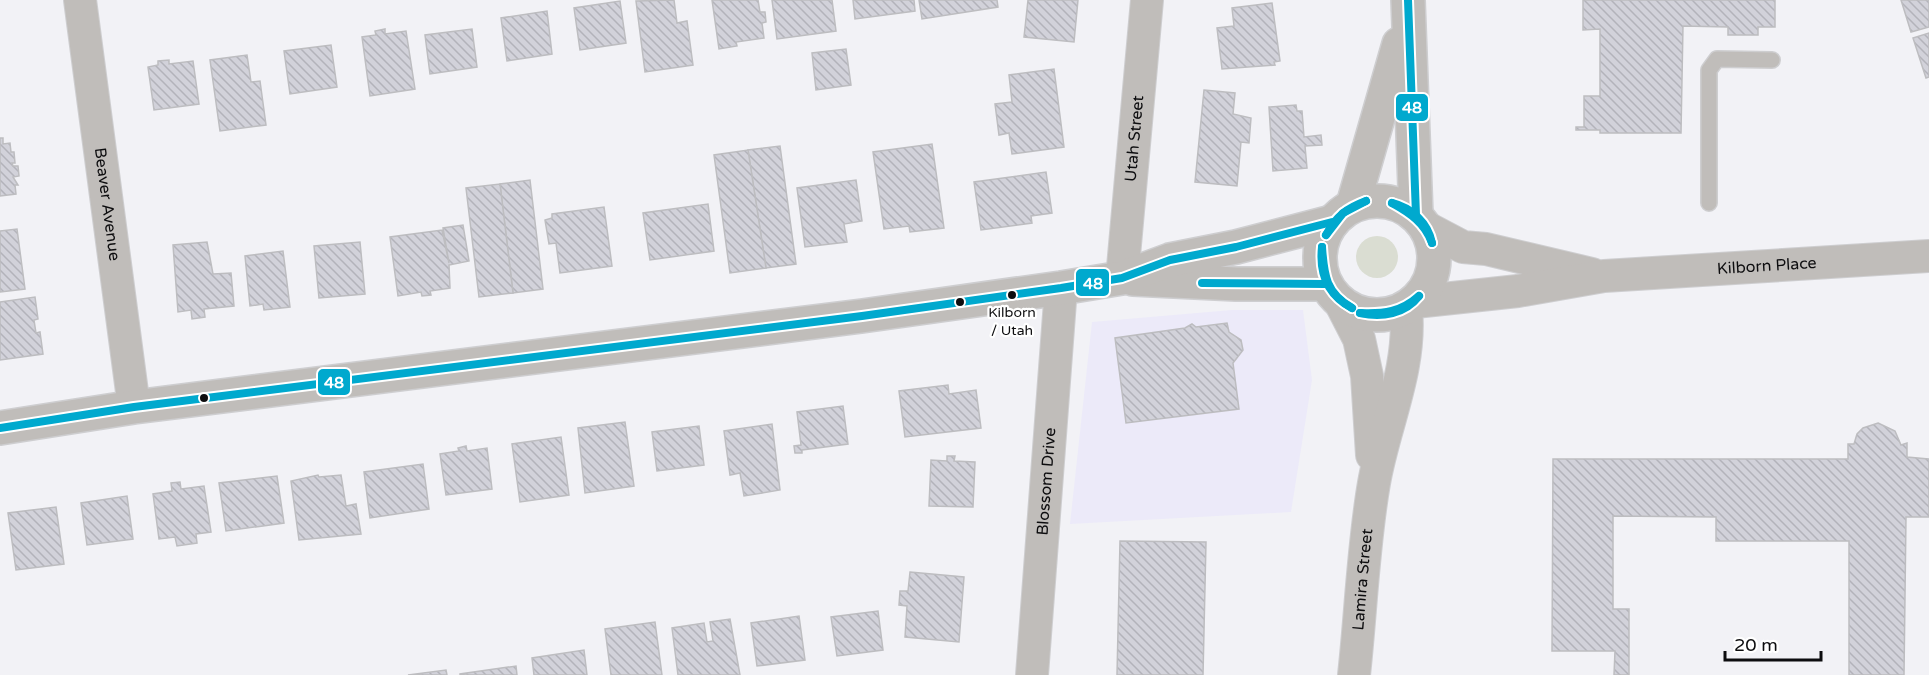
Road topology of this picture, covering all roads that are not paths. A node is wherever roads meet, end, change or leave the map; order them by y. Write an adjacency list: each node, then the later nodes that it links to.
1 (83, 0): 14 (street, Beaver Avenue)
2 (1147, 0): 10 (street, Utah Street)
3 (1407, 8): 6 (street); 7 (street)
4 (1772, 60): 5 (lane)
5 (1709, 203)
6 (1342, 213): 7 (street); 10 (street); 12 (street)
7 (1422, 222): 9 (street, Kilborn Place); 13 (street)
8 (1929, 256): 9 (street, Kilborn Place)
9 (1604, 276): 13 (street, Kilborn Place)
10 (1122, 278): 11 (street); 12 (street)
11 (1061, 288): 14 (street); 17 (street, Blossom Drive)
12 (1333, 293): 13 (street); 16 (street, Lamira Street)
13 (1411, 305): 16 (street, Lamira Street)
14 (134, 407): 15 (street)
15 (0, 428)
16 (1374, 483): 18 (street, Lamira Street)
17 (1032, 675)
18 (1354, 675)

